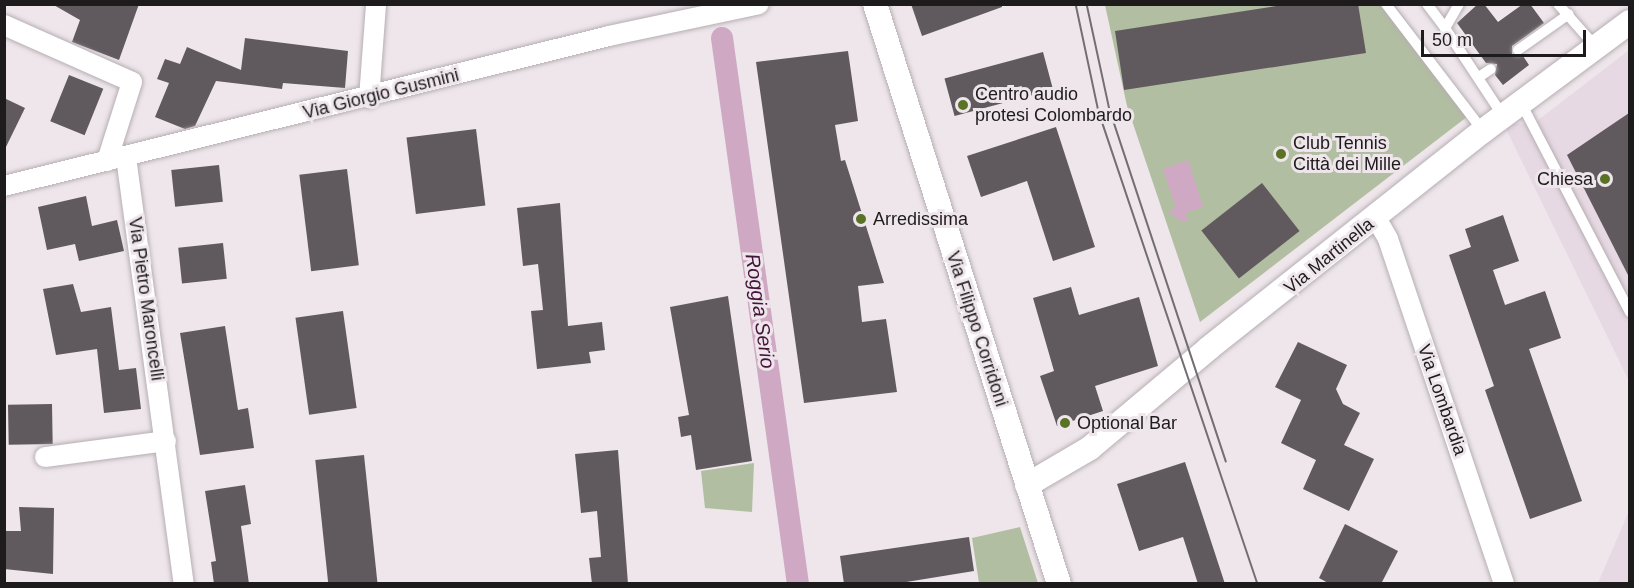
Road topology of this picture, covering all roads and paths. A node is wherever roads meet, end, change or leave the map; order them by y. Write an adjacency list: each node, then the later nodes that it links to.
1 (376, 4): 15 (street)
2 (759, 4): 15 (street, Via Giorgio Gusmini)
3 (875, 4): 24 (street, Via Filippo Corridoni)
4 (1386, 4): 17 (lane)
5 (1427, 4): 10 (lane)
6 (1459, 4): 10 (lane)
7 (1563, 8): 11 (lane); 12 (lane)
8 (1629, 22): 11 (street, Via Martinella)
9 (4, 26): 18 (street)
10 (1445, 28): 14 (lane)
11 (1596, 47): 16 (street, Via Martinella)
12 (1518, 50)
13 (1491, 69): 14 (lane)
14 (1479, 77): 16 (lane)
15 (369, 98): 18 (street, Via Giorgio Gusmini)
16 (1512, 110): 17 (street, Via Martinella); 21 (lane)
17 (1483, 131): 20 (street, Via Martinella)
18 (116, 159): 19 (street, Via Giorgio Gusmini); 22 (street, Via Pietro Maroncelli)
19 (4, 186)
20 (1376, 218): 24 (street, Via Martinella); 27 (street, Via Lombardia)
21 (1629, 312)
22 (166, 441): 23 (street); 25 (street, Via Pietro Maroncelli)
23 (45, 457)
24 (1027, 485): 26 (street, Via Filippo Corridoni)
25 (184, 584)
26 (1059, 584)
27 (1504, 584)

